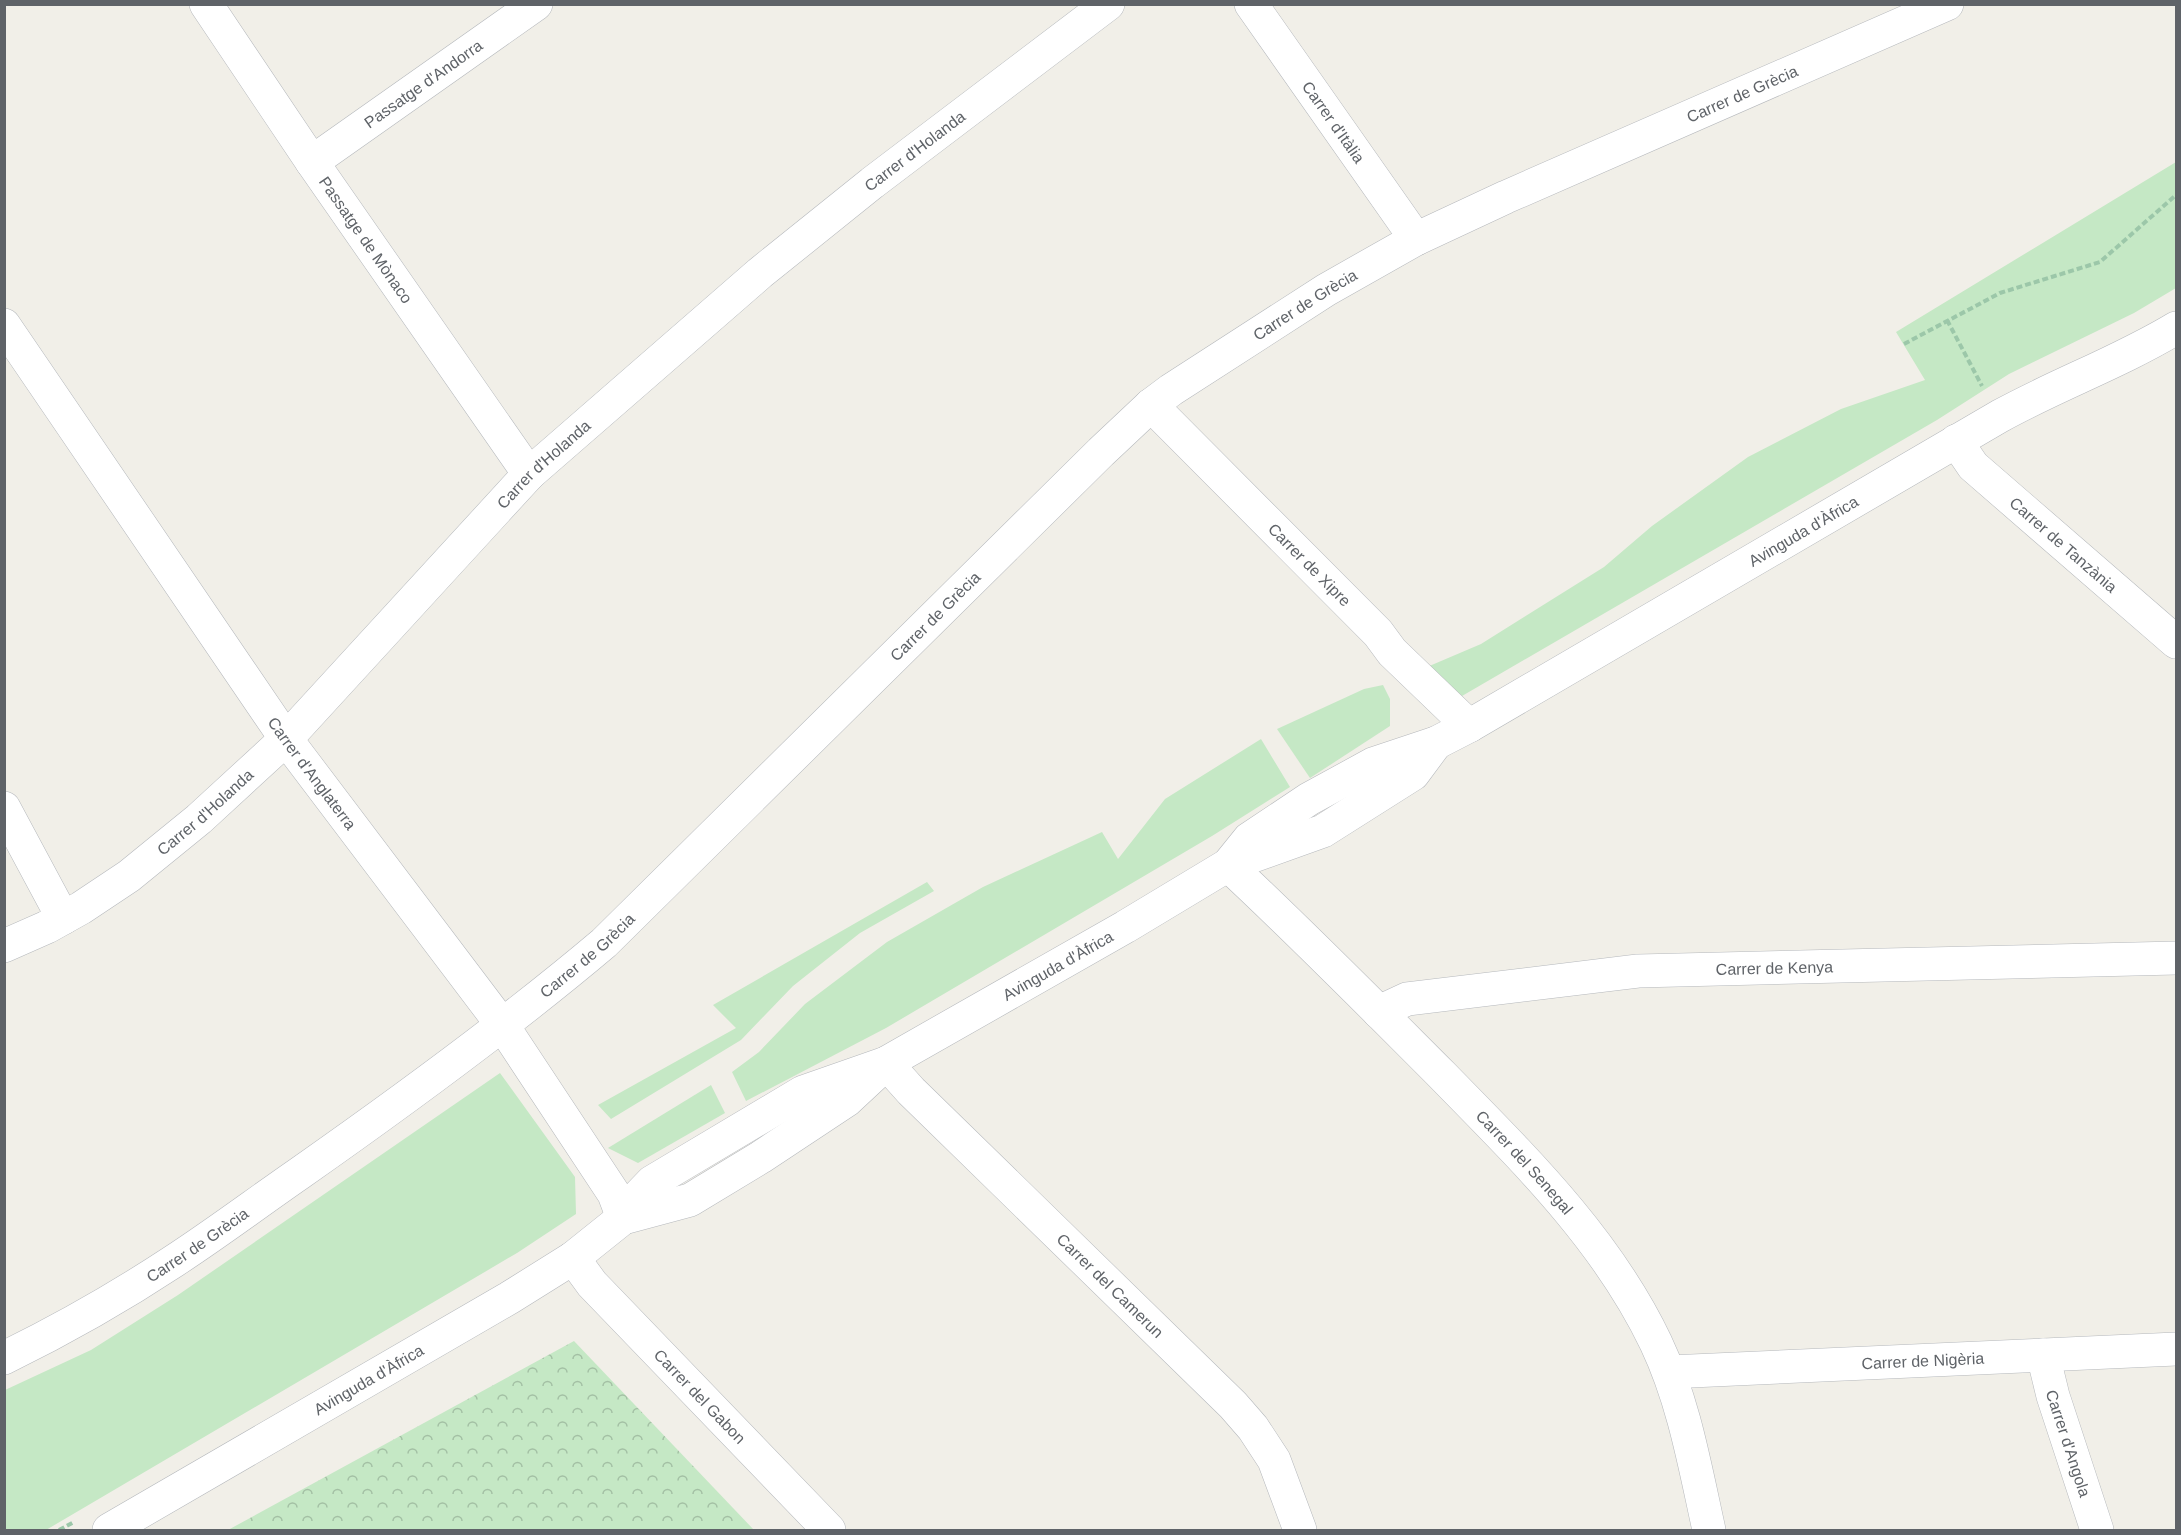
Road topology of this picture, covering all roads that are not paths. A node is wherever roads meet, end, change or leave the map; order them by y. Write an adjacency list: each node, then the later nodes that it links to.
1 (206, 4): 6 (street, Passatge de Mònaco)
2 (536, 4): 6 (street, Passatge d'Andorra)
3 (1108, 4): 12 (street, Carrer d'Holanda)
4 (1251, 4): 7 (street, Carrer d'Itàlia)
5 (1947, 4): 7 (street, Carrer de Grècia)
6 (312, 162): 12 (street, Passatge de Mònaco)
7 (1416, 239): 10 (street, Carrer de Grècia)
8 (4, 325): 15 (street, Carrer d'Anglaterra)
9 (2176, 328): 11 (street, Avinguda d'Àfrica)
10 (1150, 405): 14 (street, Carrer de Xipre); 22 (street, Carrer de Grècia)
11 (1956, 441): 13 (street, Carrer de Tanzània); 14 (street, Avinguda d'Àfrica)
12 (529, 474): 15 (street, Carrer d'Holanda)
13 (2176, 642)
14 (1469, 726): 17 (street, Avinguda d'Àfrica)
15 (286, 739): 18 (street, Carrer d'Holanda); 22 (street, Carrer d'Anglaterra)
16 (4, 808): 18 (street)
17 (1228, 865): 21 (street, Carrer del Senegal); 23 (street, Avinguda d'Àfrica)
18 (63, 918): 19 (street, Carrer d'Holanda)
19 (4, 946)
20 (2176, 958): 21 (street, Carrer de Kenya)
21 (1379, 1012): 29 (street, Carrer del Senegal)
22 (503, 1026): 24 (street, Carrer d'Anglaterra); 28 (street, Carrer de Grècia)
23 (886, 1063): 24 (street, Avinguda d'Àfrica); 32 (street, Carrer del Camerun)
24 (623, 1218): 25 (street, Avinguda d'Àfrica)
25 (573, 1258): 30 (street, Avinguda d'Àfrica); 31 (street, Carrer del Gabon)
26 (2176, 1349): 27 (street, Carrer de Nigèria)
27 (2043, 1355): 29 (street, Carrer de Nigèria); 34 (street, Carrer d'Angola)
28 (4, 1358)
29 (1669, 1372): 33 (street, Carrer del Senegal)
30 (109, 1530)
31 (828, 1530)
32 (1300, 1530)
33 (1709, 1530)
34 (2097, 1530)

